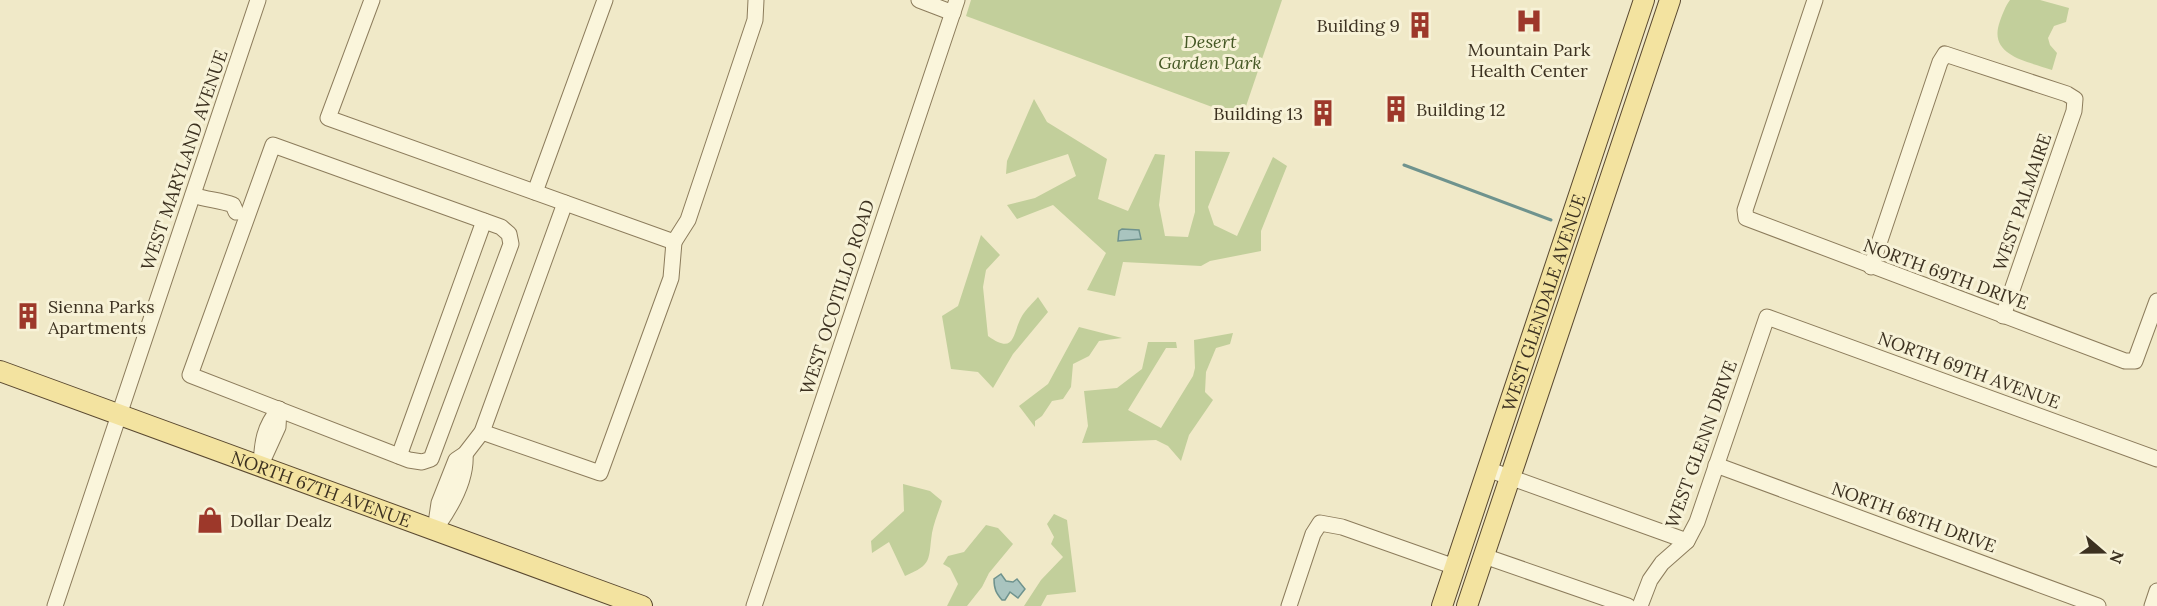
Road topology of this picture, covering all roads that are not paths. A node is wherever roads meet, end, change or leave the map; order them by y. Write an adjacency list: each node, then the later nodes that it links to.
1 (258, 0): 13 (street, WEST MARYLAND AVENUE)
2 (372, 0): 12 (street)
3 (605, 0): 12 (street)
4 (756, 0): 17 (street)
5 (919, 0): 9 (street)
6 (1644, 0): 10 (main road, WEST GLENDALE AVENUE)
7 (1670, 0): 11 (main road, WEST GLENDALE AVENUE)
8 (1815, 0): 18 (street, NORTH 69TH DRIVE)
9 (955, 7): 39 (street, WEST OCOTILLO ROAD)
10 (1613, 94): 11 (main road); 30 (main road, WEST GLENDALE AVENUE)
11 (1636, 102): 31 (main road, WEST GLENDALE AVENUE)
12 (535, 192): 14 (street)
13 (193, 195): 15 (street); 24 (street, WEST MARYLAND AVENUE)
14 (565, 203): 17 (street); 25 (street)
15 (242, 214): 16 (street); 23 (street)
16 (484, 221): 26 (street); 26 (street)
17 (674, 242): 25 (street)
18 (1871, 267): 20 (street, NORTH 69TH DRIVE); 20 (street, WEST PALMAIRE)
19 (2157, 301): 20 (street, NORTH 69TH DRIVE)
20 (2003, 316)
21 (1767, 317): 27 (street, NORTH 69TH AVENUE); 28 (street, WEST GLENN DRIVE)
22 (0, 371): 24 (main road, NORTH 67TH AVENUE)
23 (279, 409): 26 (street); 29 (street)
24 (120, 414): 29 (main road, NORTH 67TH AVENUE); 37 (street, WEST MARYLAND AVENUE)
25 (482, 432): 32 (street)
26 (399, 456)
27 (2157, 459)
28 (1716, 465): 33 (street, WEST GLENN DRIVE); 46 (street, NORTH 68TH DRIVE)
29 (261, 466): 32 (main road, NORTH 67TH AVENUE)
30 (1487, 469): 31 (street); 35 (main road, WEST GLENDALE AVENUE)
31 (1510, 477): 33 (street); 34 (main road, WEST GLENDALE AVENUE)
32 (435, 530): 38 (main road, NORTH 67TH AVENUE)
33 (1687, 542): 45 (street, WEST GLENN DRIVE)
34 (1484, 556): 43 (main road, WEST GLENDALE AVENUE); 44 (street)
35 (1455, 567): 40 (street); 41 (main road, WEST GLENDALE AVENUE); 42 (main road)
36 (2157, 591): 47 (street)
37 (55, 606)
38 (642, 606)
39 (754, 606)
40 (1289, 606)
41 (1442, 606)
42 (1452, 606)
43 (1467, 606)
44 (1628, 606)
45 (1640, 606)
46 (2098, 606)
47 (2152, 606)

